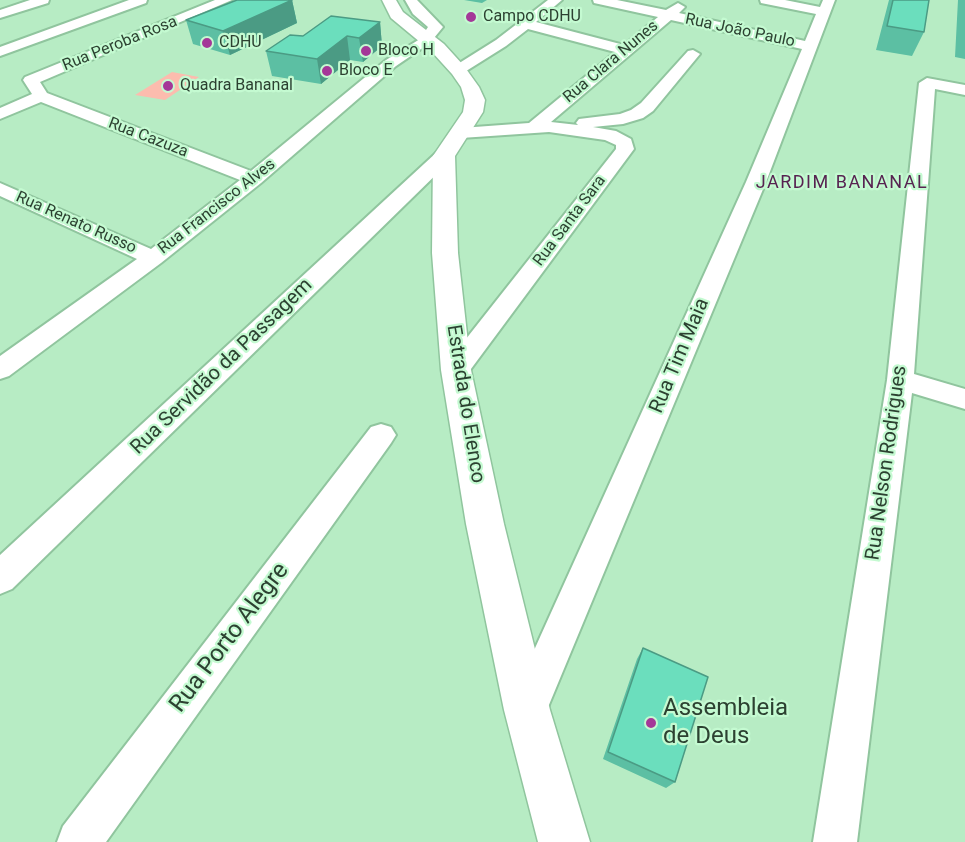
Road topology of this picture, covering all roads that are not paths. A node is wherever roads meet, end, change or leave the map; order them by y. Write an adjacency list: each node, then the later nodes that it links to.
1 (42, 0): 11 (street)
2 (141, 0): 17 (street)
3 (226, 0): 20 (street, Rua Peroba Rosa)
4 (389, 0): 14 (street, Estrada do Elenco)
5 (411, 0): 14 (street)
6 (556, 0): 13 (street)
7 (600, 0): 12 (street, Rua João Paulo)
8 (687, 0): 12 (street, Rua Clara Nunes)
9 (766, 0): 10 (street)
10 (826, 6): 15 (street, Rua Tim Maia)
11 (0, 14)
12 (667, 15): 15 (street, Rua João Paulo); 16 (street, Rua Clara Nunes)
13 (526, 24): 16 (street); 19 (street)
14 (427, 39): 19 (street, Estrada do Elenco); 25 (street, Rua Francisco Alves)
15 (810, 46): 34 (street, Rua Tim Maia)
16 (625, 50): 23 (street, Rua Clara Nunes)
17 (0, 52)
18 (693, 54): 23 (street)
19 (458, 70): 24 (street, Estrada do Elenco)
20 (31, 84): 22 (street, Rua Peroba Rosa); 25 (street, Rua Cazuza)
21 (965, 90): 30 (street, Rua Nelson Rodrigues)
22 (0, 114)
23 (543, 126): 24 (street); 29 (street, Rua Santa Sara)
24 (452, 145): 29 (street, Estrada do Elenco); 33 (street, Rua Servidão da Passagem)
25 (254, 179): 27 (street, Rua Francisco Alves)
26 (0, 189): 27 (street, Rua Renato Russo)
27 (153, 258): 28 (street, Rua Francisco Alves)
28 (0, 368)
29 (456, 370): 34 (street, Estrada do Elenco)
30 (900, 380): 31 (street); 37 (street, Rua Nelson Rodrigues)
31 (965, 399)
32 (381, 435): 35 (street, Rua Porto Alegre)
33 (0, 578)
34 (526, 710): 36 (street, Estrada do Elenco)
35 (79, 842)
36 (564, 842)
37 (835, 842)

